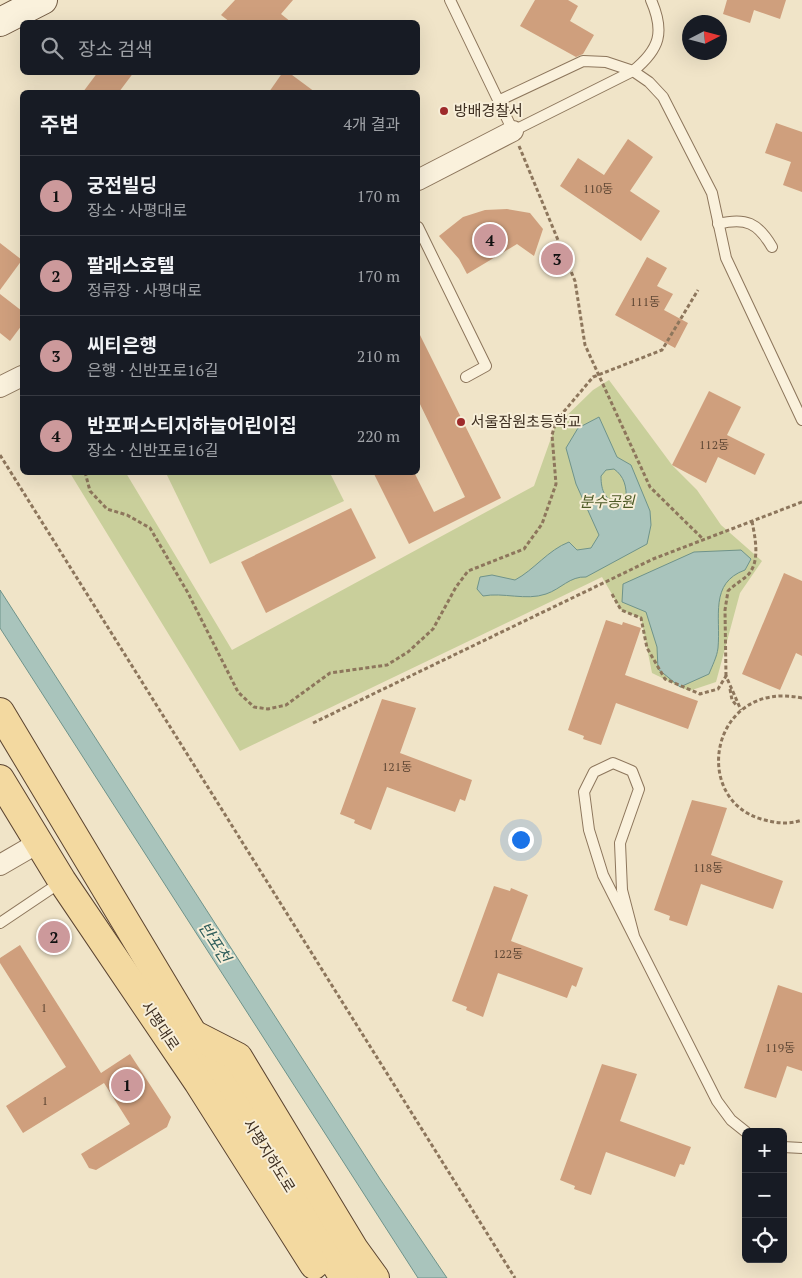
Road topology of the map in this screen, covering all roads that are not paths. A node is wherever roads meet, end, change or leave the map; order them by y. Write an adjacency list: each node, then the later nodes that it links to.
1 (43, 0): 4 (street)
2 (450, 0): 6 (lane)
3 (651, 0): 5 (lane)
4 (0, 22)
5 (633, 71): 6 (lane); 7 (lane); 9 (lane)
6 (498, 101): 7 (lane)
7 (513, 132): 8 (street)
8 (420, 179)
9 (718, 224): 11 (lane); 15 (lane)
10 (420, 231): 13 (lane)
11 (772, 247)
12 (20, 377): 14 (street)
13 (466, 377)
14 (0, 387)
15 (802, 420)
16 (0, 712): 23 (main road, 사평대로)
17 (0, 779): 18 (main road, 사평대로)
18 (38, 844): 19 (street); 20 (main road, 사평대로)
19 (0, 865)
20 (62, 881): 21 (lane); 24 (main road, 사평대로)
21 (0, 923)
22 (634, 936): 22 (lane); 25 (lane)
23 (193, 1034): 30 (main road, 사평지하도로); 31 (main road)
24 (198, 1082): 28 (main road); 29 (main road, 사평지하도로)
25 (742, 1129)
26 (787, 1147): 27 (lane)
27 (802, 1148)
28 (300, 1278)
29 (322, 1278)
30 (344, 1278)
31 (375, 1278)

